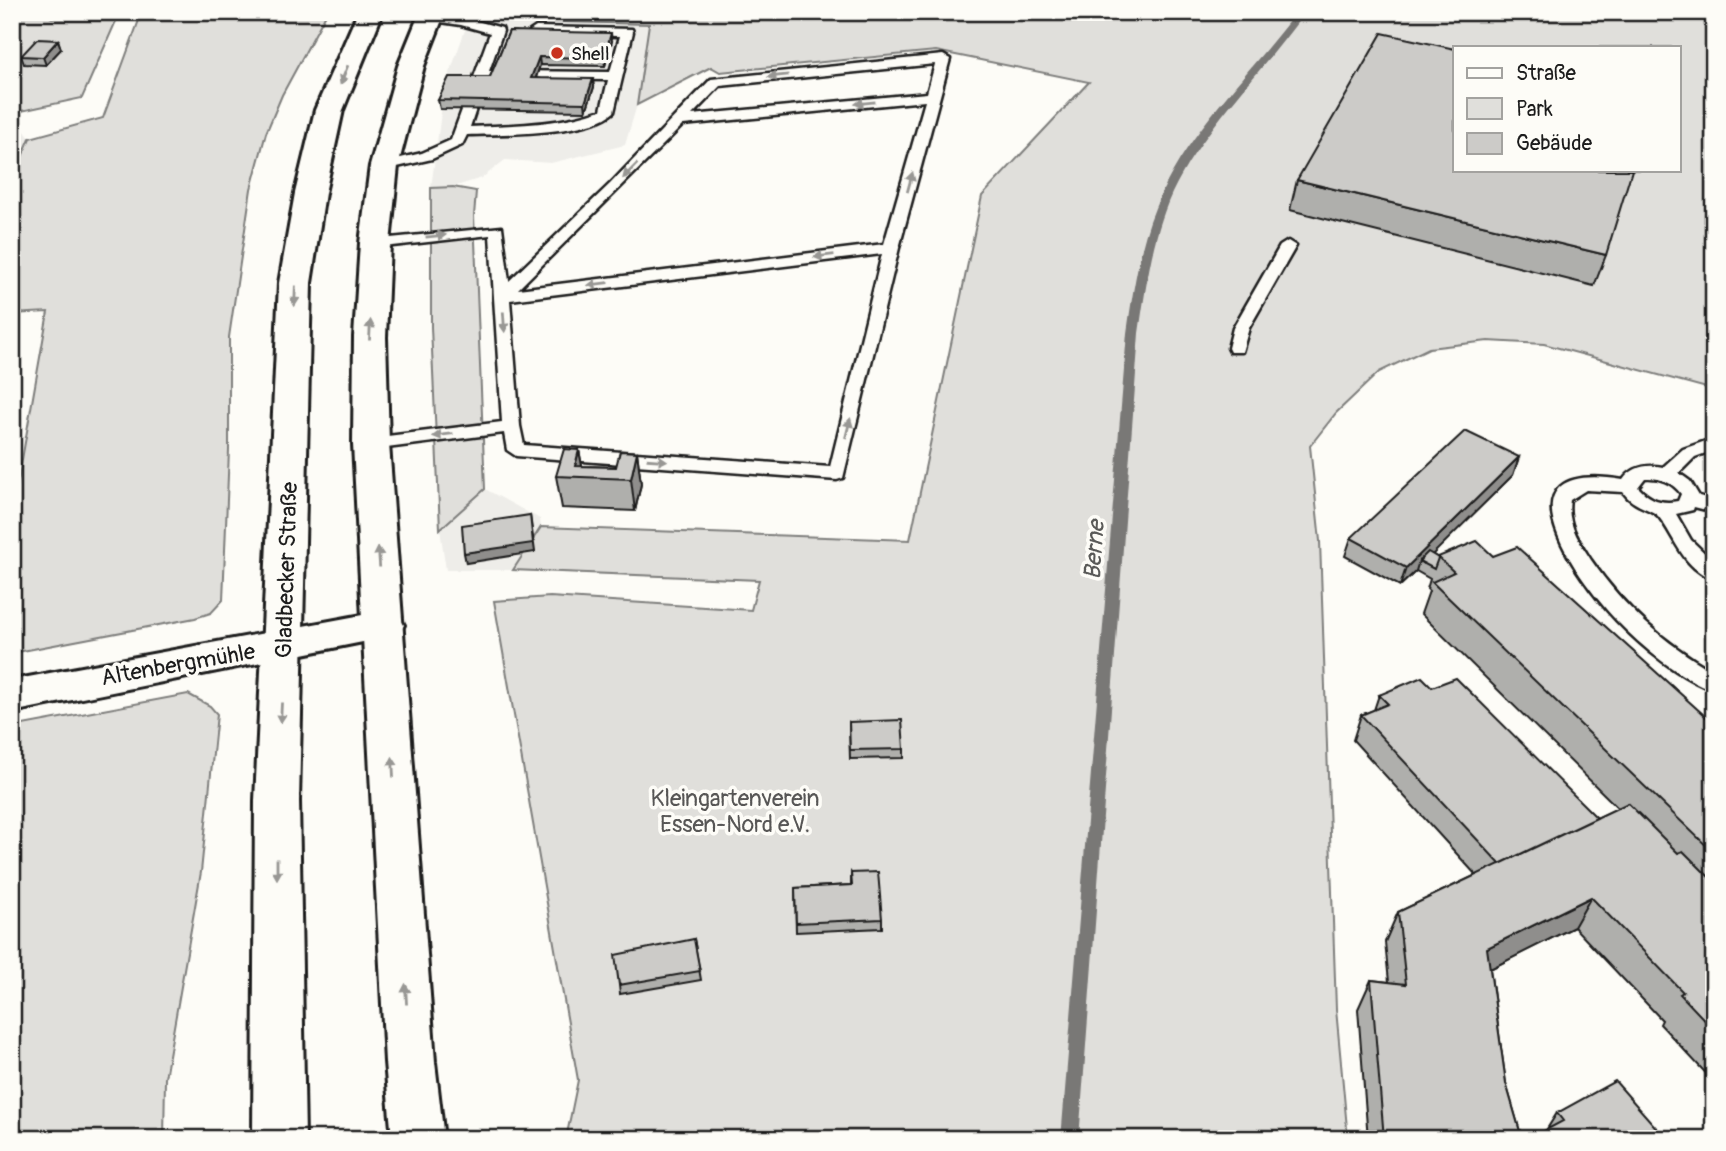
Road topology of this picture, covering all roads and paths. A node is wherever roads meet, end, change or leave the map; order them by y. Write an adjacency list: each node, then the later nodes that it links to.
1 (371, 12): 25 (main road, Gladbecker Straße, one-way to 25)
2 (432, 14): 3 (lane); 9 (main road)
3 (510, 31): 4 (lane); 5 (lane)
4 (481, 75): 5 (lane); 8 (lane)
5 (616, 76): 8 (lane)
6 (933, 96): 7 (lane, one-way to 7); 7 (lane, one-way to 7); 12 (lane, one-way to 6)
7 (677, 121): 13 (lane, one-way to 13)
8 (461, 131): 9 (lane)
9 (384, 166): 10 (main road)
10 (375, 243): 13 (lane, one-way to 13); 16 (main road, one-way to 10)
11 (1288, 246): 14 (lane)
12 (891, 248): 13 (lane, one-way to 13); 15 (lane, one-way to 12)
13 (502, 296): 15 (lane, one-way to 15)
14 (1236, 348)
15 (511, 426): 16 (lane, one-way to 16)
16 (371, 444): 24 (main road, one-way to 16)
17 (1714, 444): 18 (lane)
18 (1667, 474): 19 (lane); 20 (lane)
19 (1629, 487): 22 (lane); 26 (lane)
20 (1690, 500): 21 (lane); 22 (lane)
21 (1714, 506)
22 (1665, 510): 23 (lane)
23 (1714, 572)
24 (384, 625): 25 (main road, Altenbergmühle); 29 (main road, one-way to 24)
25 (284, 645): 27 (main road, Altenbergmühle); 28 (main road, Gladbecker Straße, one-way to 28)
26 (1714, 682)
27 (12, 696)
28 (279, 1139)
29 (418, 1139)

